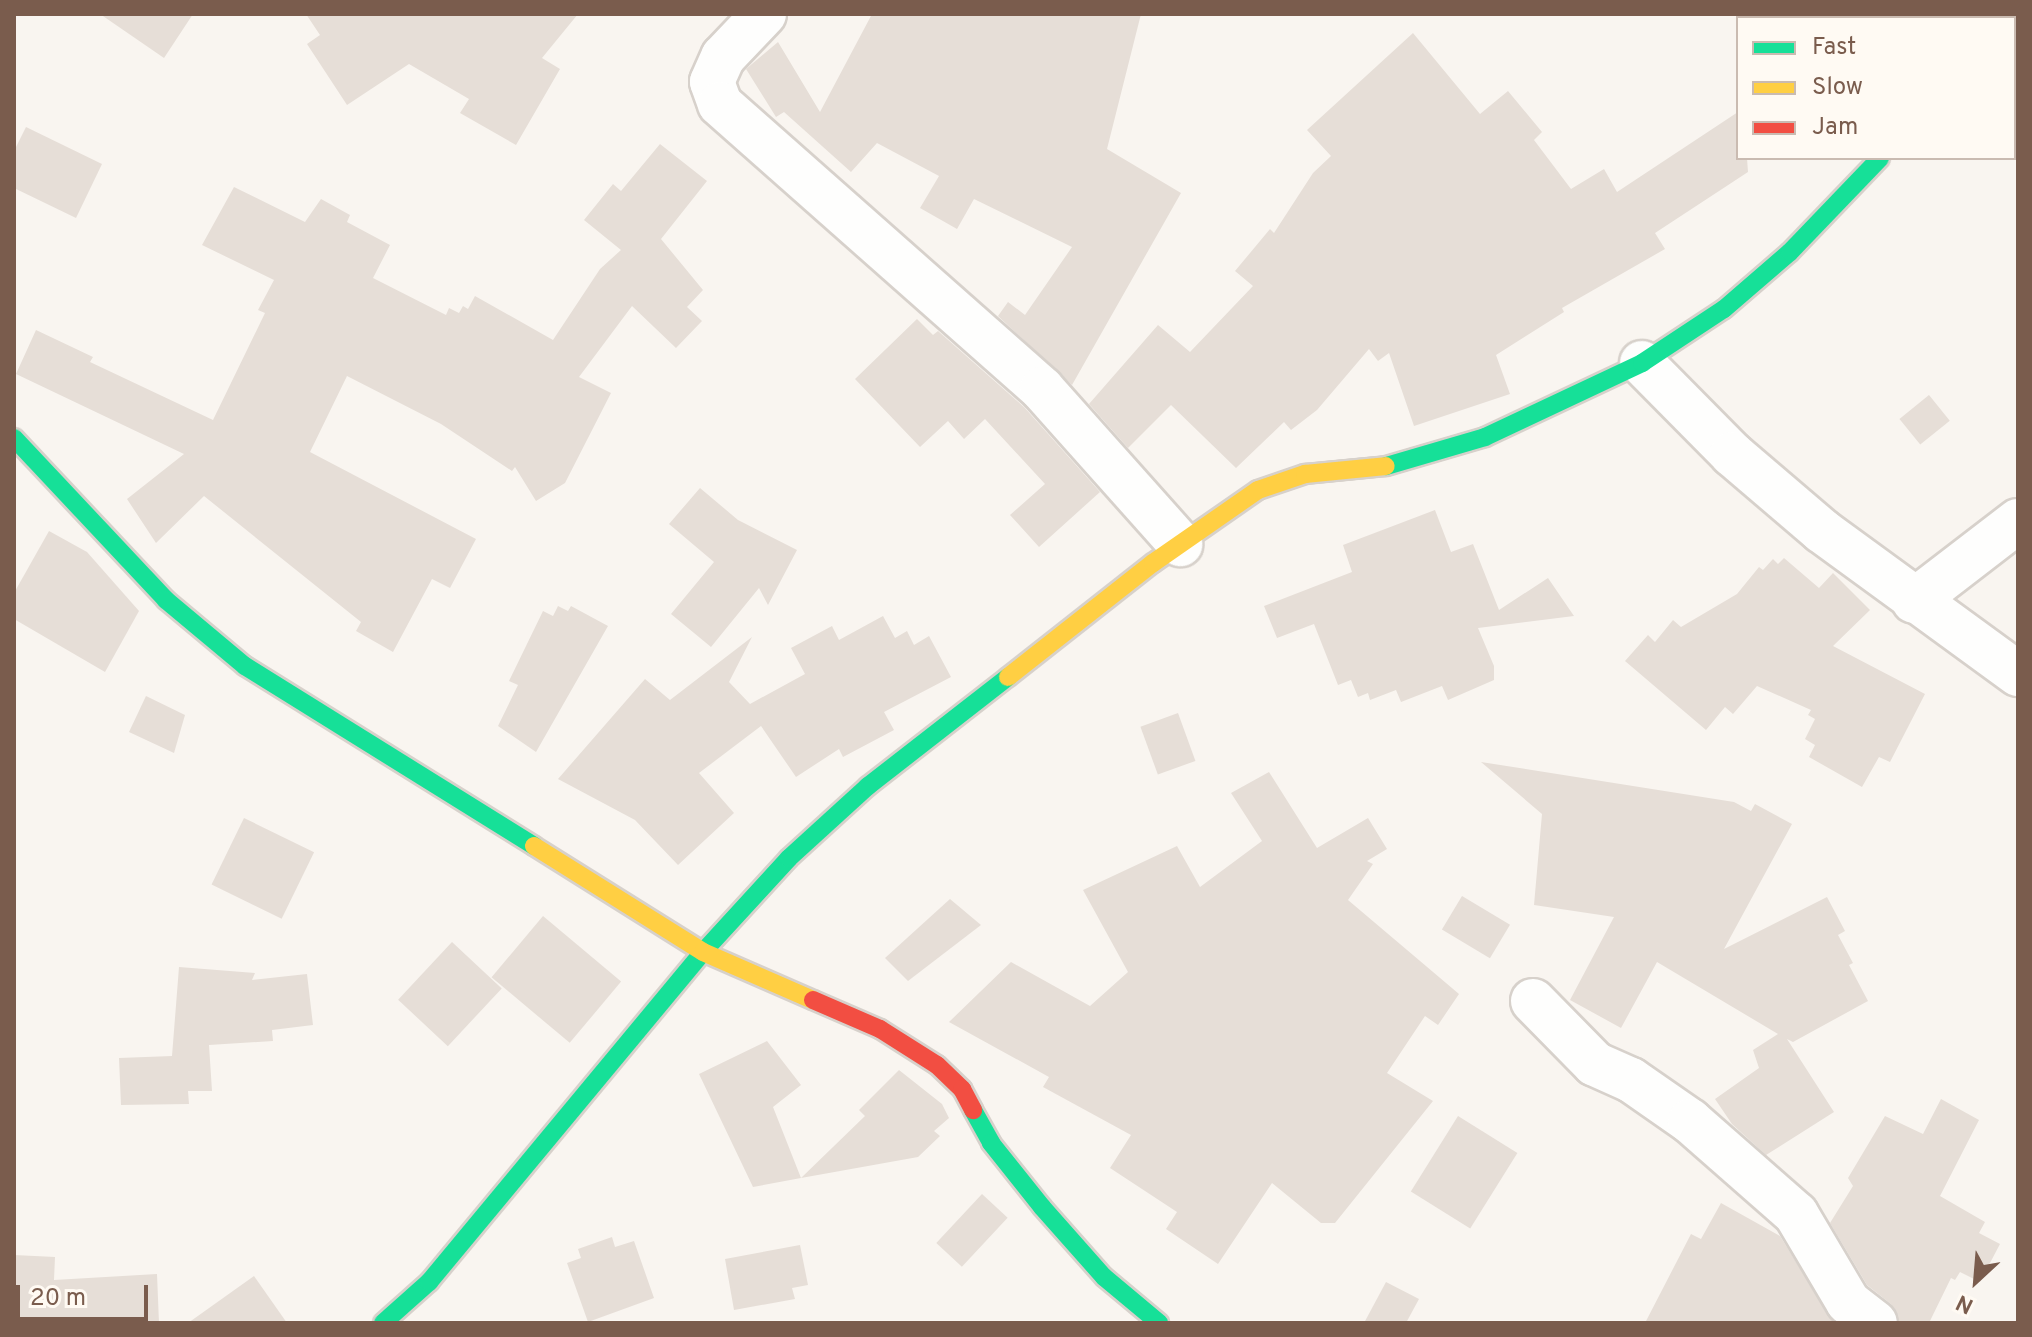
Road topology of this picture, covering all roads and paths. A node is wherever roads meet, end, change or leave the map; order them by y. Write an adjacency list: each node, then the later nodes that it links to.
1 (764, 14): 6 (street)
2 (1878, 160): 3 (street)
3 (1642, 363): 6 (street); 7 (street)
4 (14, 438): 9 (street)
5 (2018, 521): 7 (street)
6 (1180, 544): 9 (street)
7 (1914, 601): 8 (street)
8 (2018, 674)
9 (703, 952): 11 (street); 12 (street)
10 (1533, 1001): 13 (street)
11 (383, 1323)
12 (1159, 1323)
13 (1875, 1323)

